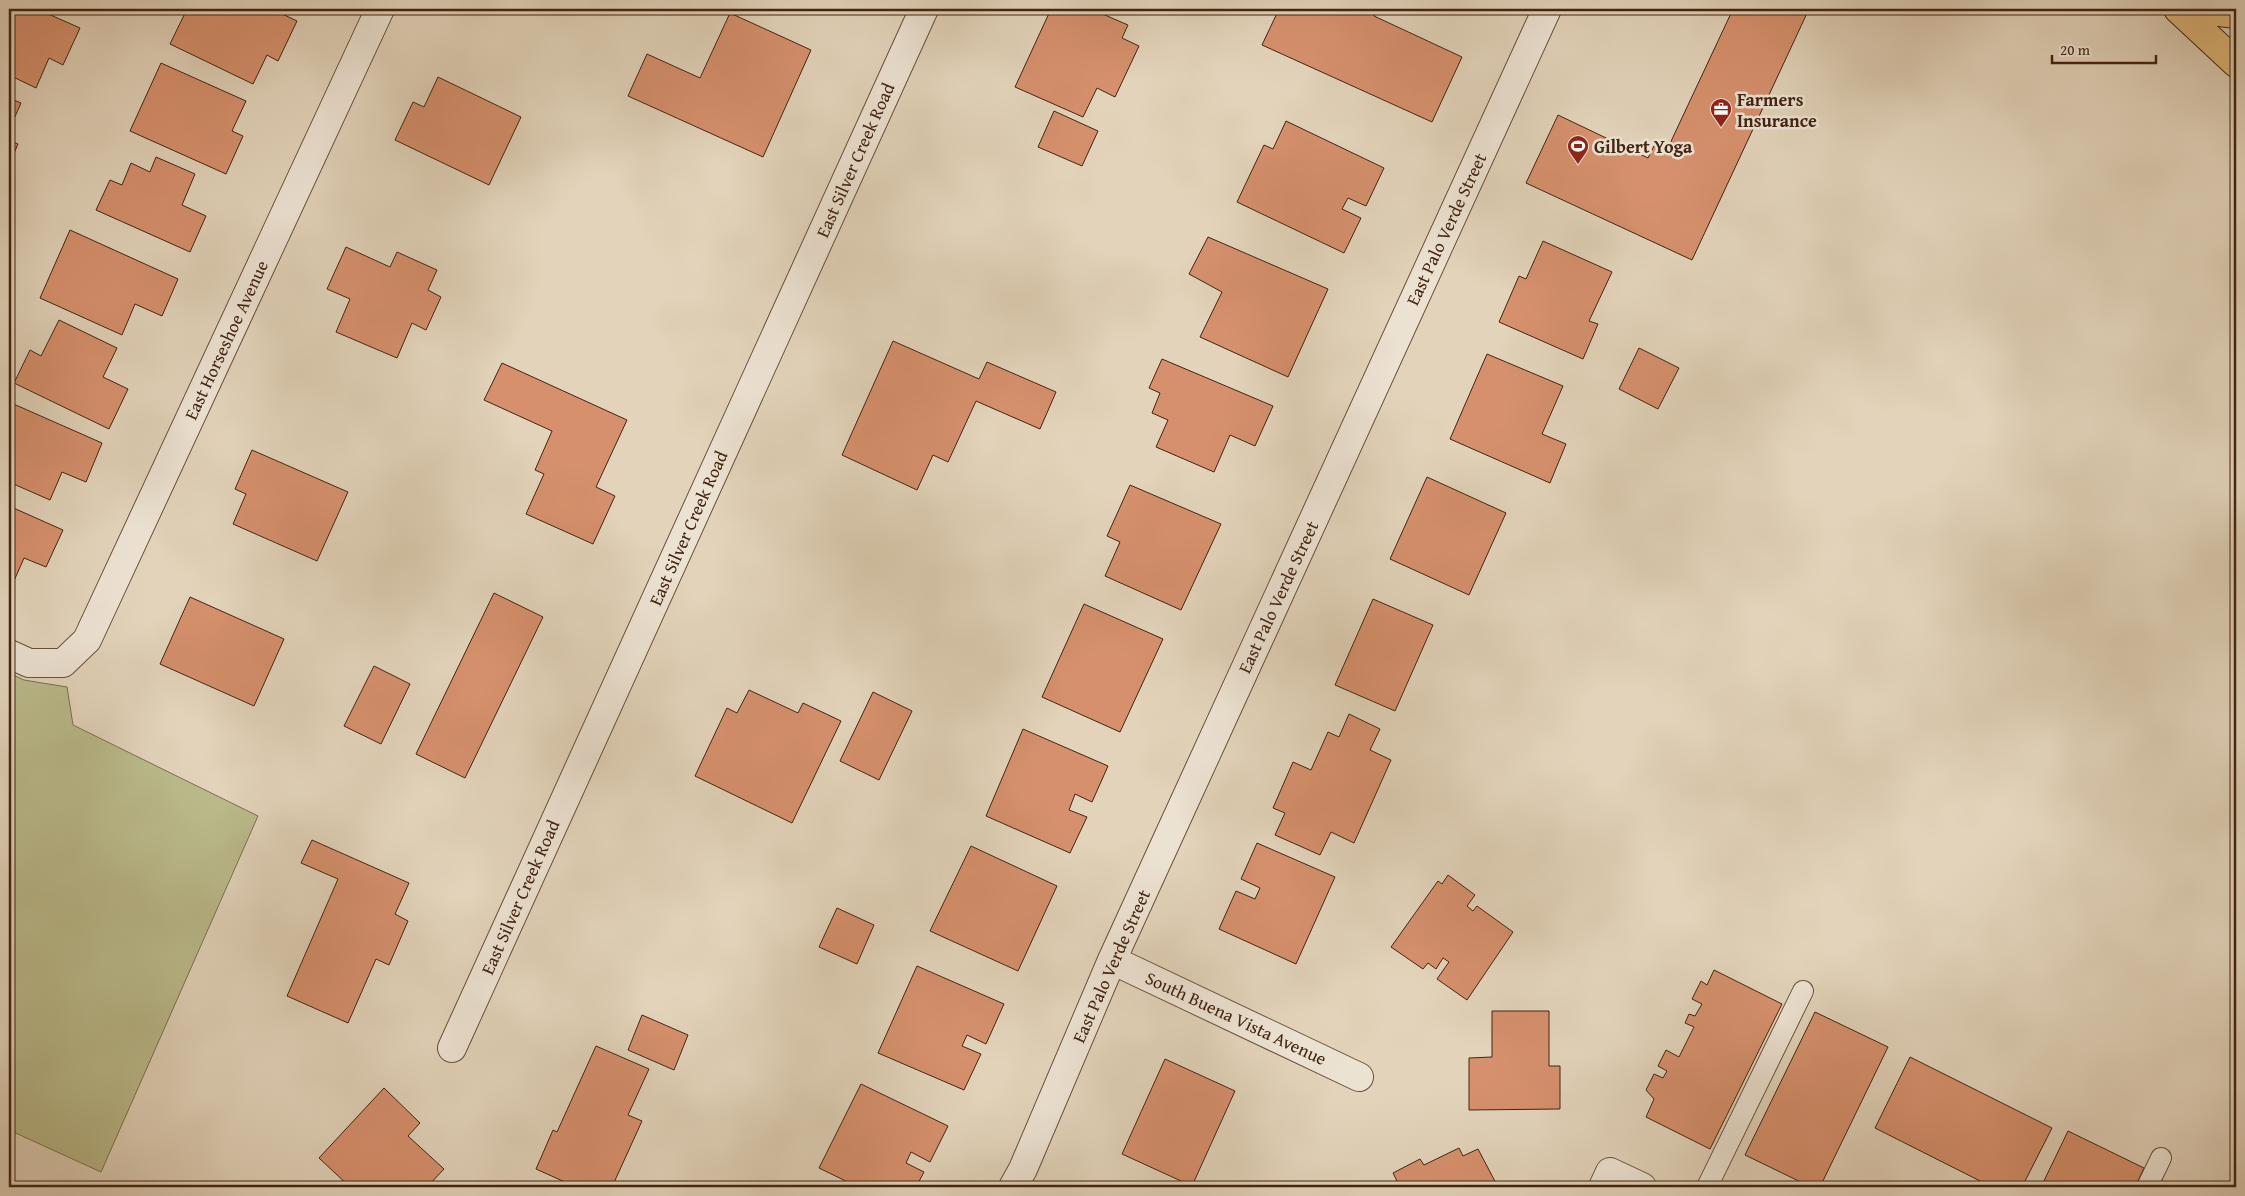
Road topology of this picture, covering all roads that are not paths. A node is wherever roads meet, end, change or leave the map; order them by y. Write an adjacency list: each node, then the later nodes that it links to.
1 (380, 9): 8 (street, East Horseshoe Avenue)
2 (924, 9): 11 (street, East Silver Creek Road)
3 (1547, 9): 9 (street, East Palo Verde Street)
4 (2178, 9): 7 (main road)
5 (2195, 9): 6 (main road)
6 (2236, 14)
7 (2236, 63)
8 (9, 654)
9 (1112, 960): 12 (street, South Buena Vista Avenue); 15 (street, East Palo Verde Street)
10 (1803, 991): 17 (lane)
11 (452, 1048)
12 (1359, 1077)
13 (2161, 1158): 18 (lane)
14 (1606, 1180): 16 (street)
15 (1013, 1187)
16 (1642, 1187)
17 (1707, 1187)
18 (2147, 1187)

